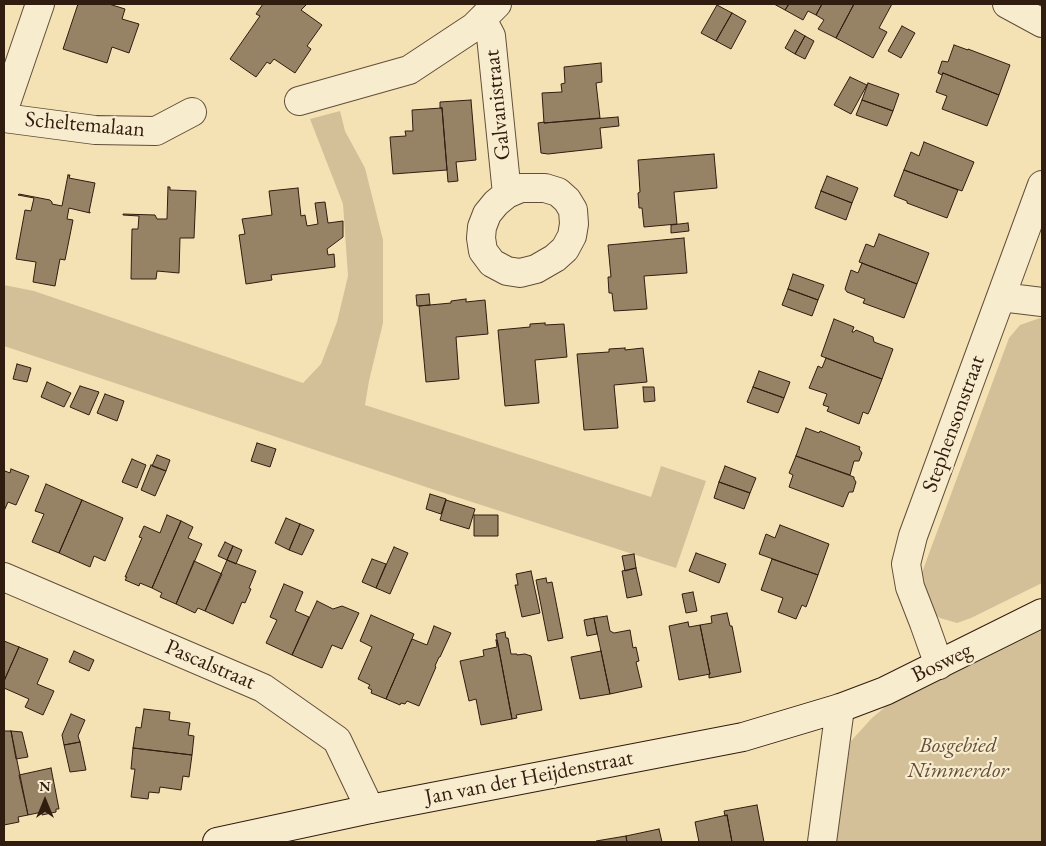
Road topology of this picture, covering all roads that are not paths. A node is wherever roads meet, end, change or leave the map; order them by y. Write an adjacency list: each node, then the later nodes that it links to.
1 (40, 4): 6 (street, Scheltemalaan)
2 (1006, 4): 4 (street)
3 (489, 11): 5 (street, Galvanistraat); 10 (street, Galvanistraat)
4 (1042, 23)
5 (299, 101)
6 (4, 109)
7 (192, 112): 8 (street, Scheltemalaan)
8 (4, 118)
9 (1042, 185): 11 (street, Stephensonstraat)
10 (507, 194)
11 (1001, 296): 12 (street); 15 (street, Stephensonstraat)
12 (1042, 302)
13 (4, 577): 17 (street, Pascalstraat)
14 (1042, 613): 15 (street, Bosweg)
15 (938, 665): 16 (street, Bosweg)
16 (840, 708): 17 (street, Jan van der Heijdenstraat); 19 (street)
17 (370, 809): 18 (street, Jan van der Heijdenstraat)
18 (217, 842)
19 (822, 842)

